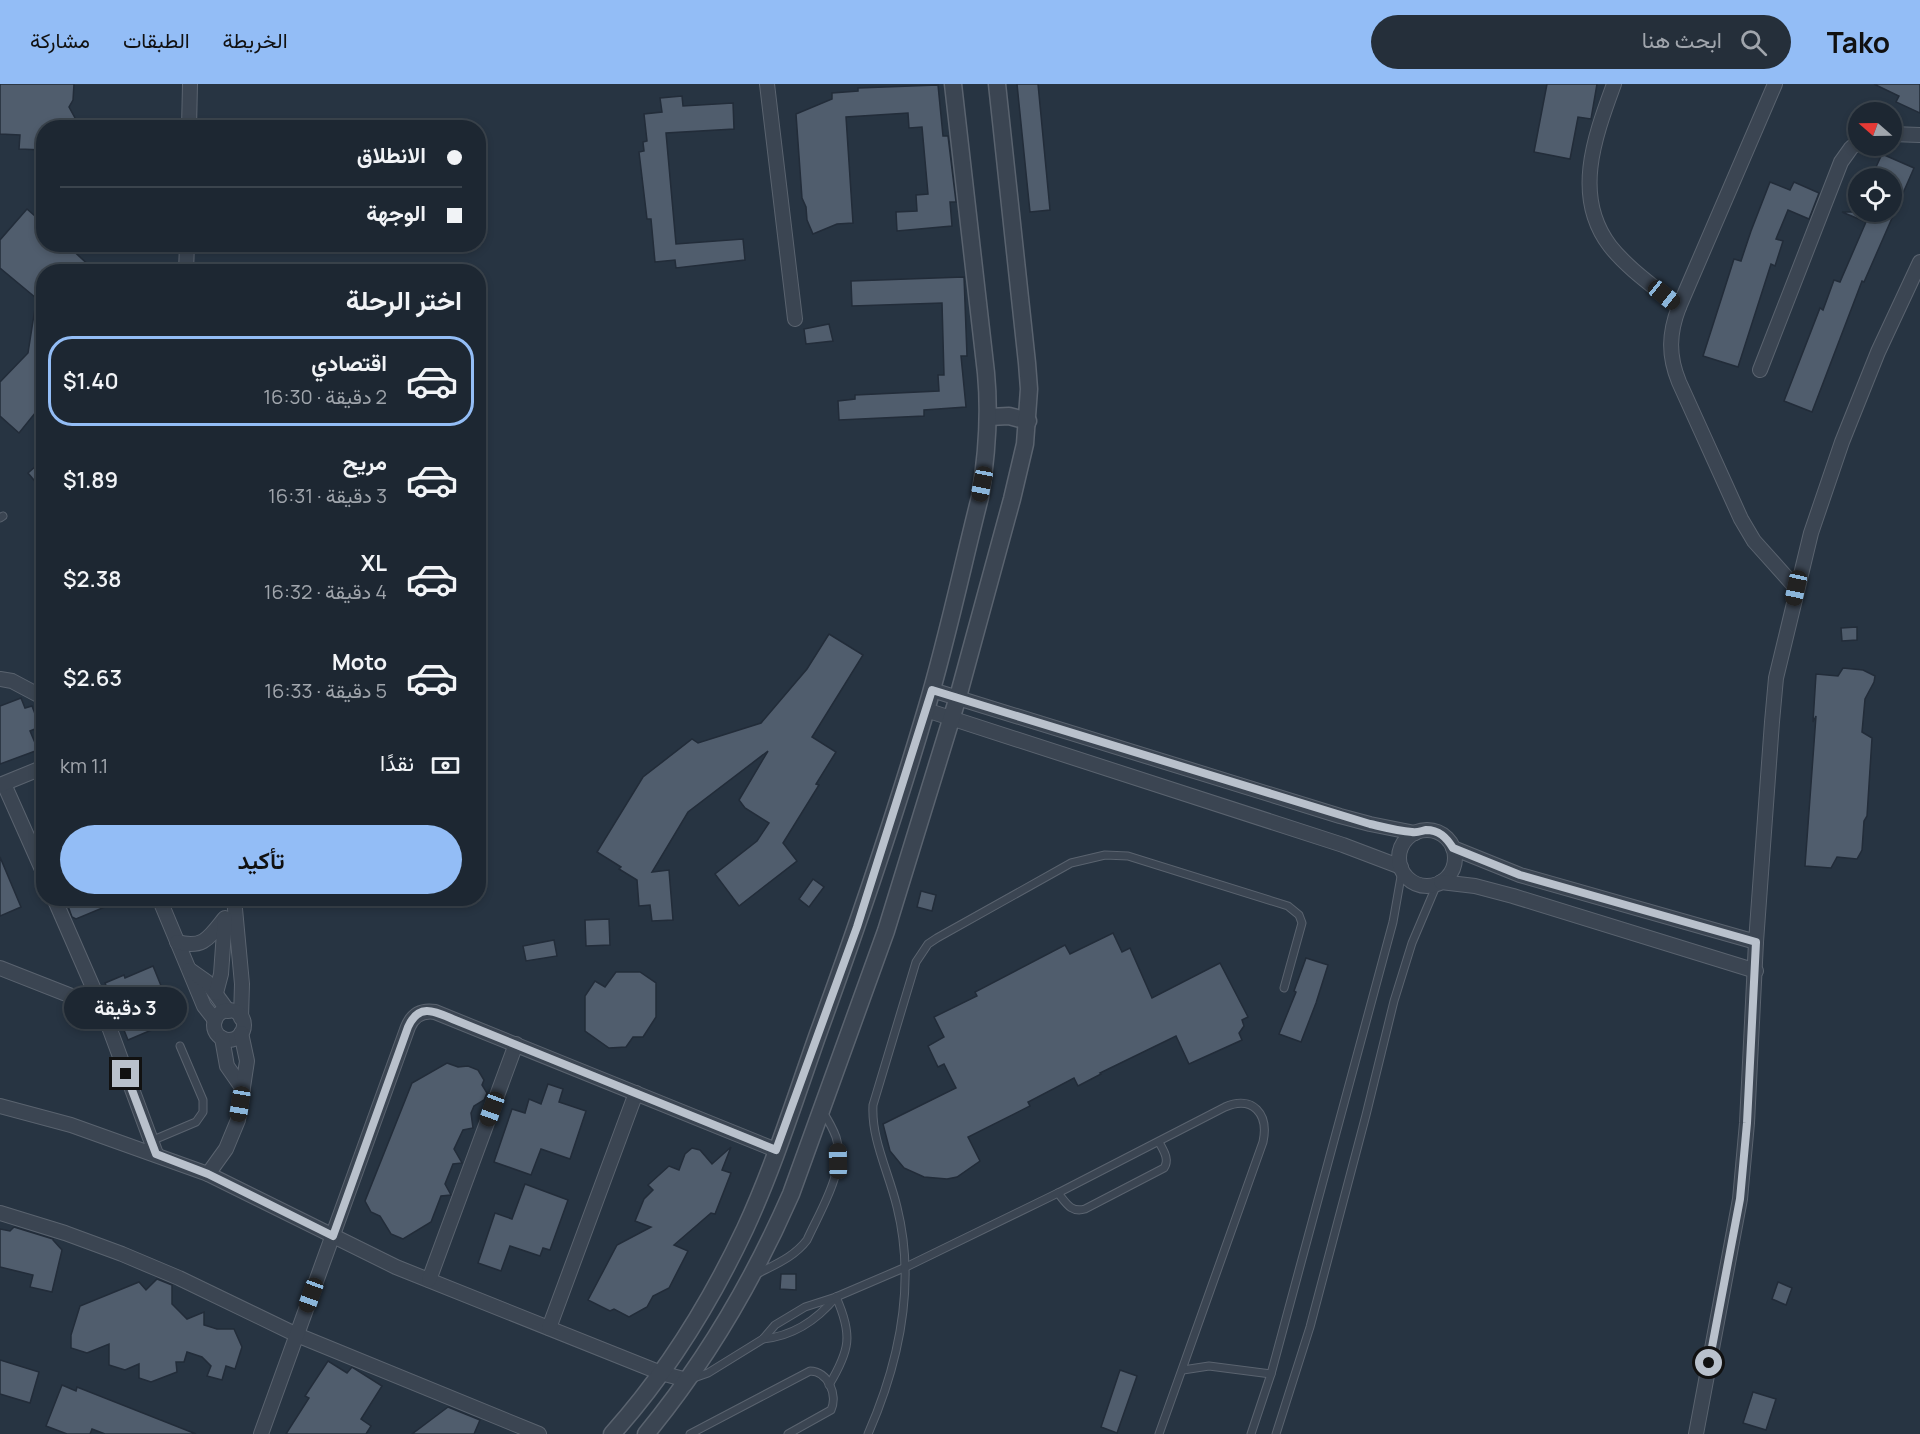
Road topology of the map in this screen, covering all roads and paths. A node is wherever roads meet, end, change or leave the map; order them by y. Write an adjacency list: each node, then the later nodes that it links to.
1 (190, 84): 7 (street)
2 (768, 84): 13 (street)
3 (953, 84): 15 (street)
4 (997, 84): 16 (street)
5 (1614, 84): 12 (street)
6 (1775, 84): 12 (street)
7 (189, 120)
8 (1902, 134): 9 (street)
9 (1920, 135)
10 (1848, 153): 14 (street)
11 (1920, 262): 17 (street)
12 (1679, 307): 17 (street)
13 (795, 319)
14 (1760, 370)
15 (989, 417): 16 (street); 19 (street)
16 (1028, 421): 21 (street)
17 (1796, 588): 37 (street)
18 (0, 679): 20 (street)
19 (932, 690): 21 (street); 22 (street)
20 (36, 694)
21 (958, 697): 23 (street); 26 (street)
22 (926, 710): 23 (street); 57 (street)
23 (952, 718): 29 (street); 54 (street)
24 (36, 770): 25 (street)
25 (2, 784): 28 (street)
26 (1415, 833): 27 (street); 29 (street)
27 (1453, 848): 30 (street); 37 (street)
28 (36, 857)
29 (1402, 869): 30 (street); 72 (lane)
30 (1439, 883): 40 (street); 84 (lane)
31 (57, 906): 43 (street)
32 (162, 906): 36 (street)
33 (232, 906): 35 (street)
34 (234, 906): 45 (street)
35 (225, 918): 36 (street); 42 (street)
36 (177, 942): 39 (street)
37 (1756, 942): 40 (street)
38 (0, 968): 43 (street)
39 (190, 970): 42 (street); 46 (street)
40 (1756, 971): 85 (street)
41 (1284, 988): 63 (lane)
42 (216, 993): 44 (street)
43 (102, 1008): 55 (street)
44 (228, 1011): 45 (street); 46 (street)
45 (241, 1018): 47 (street)
46 (215, 1020): 48 (street)
47 (241, 1033): 48 (street); 51 (street)
48 (222, 1038): 51 (street)
49 (516, 1044): 52 (street); 62 (street); 65 (street)
50 (180, 1046): 55 (lane)
51 (243, 1089): 59 (street)
52 (636, 1093): 57 (street); 67 (street)
53 (0, 1106): 58 (street)
54 (822, 1109): 64 (street); 64 (lane)
55 (151, 1141): 58 (street)
56 (1159, 1142): 60 (lane); 60 (lane); 70 (lane)
57 (776, 1150): 71 (street)
58 (156, 1154): 59 (street)
59 (208, 1174): 62 (street)
60 (1058, 1193): 63 (lane)
61 (0, 1213): 68 (street)
62 (333, 1236): 65 (street); 68 (street)
63 (906, 1267): 66 (lane); 81 (lane)
64 (752, 1276): 73 (street)
65 (429, 1280): 67 (street)
66 (837, 1297): 69 (lane); 69 (lane); 74 (lane)
67 (549, 1328): 71 (street)
68 (297, 1335): 75 (street); 76 (street)
69 (763, 1339): 73 (lane)
70 (1183, 1370): 72 (lane); 82 (lane)
71 (661, 1373): 73 (street); 77 (street)
72 (1271, 1374): 83 (lane)
73 (687, 1380): 78 (street)
74 (829, 1385): 79 (lane); 80 (lane)
75 (261, 1434)
76 (538, 1434)
77 (612, 1434)
78 (646, 1434)
79 (690, 1434)
80 (788, 1434)
81 (868, 1434)
82 (1159, 1434)
83 (1251, 1434)
84 (1276, 1434)
85 (1696, 1434)

